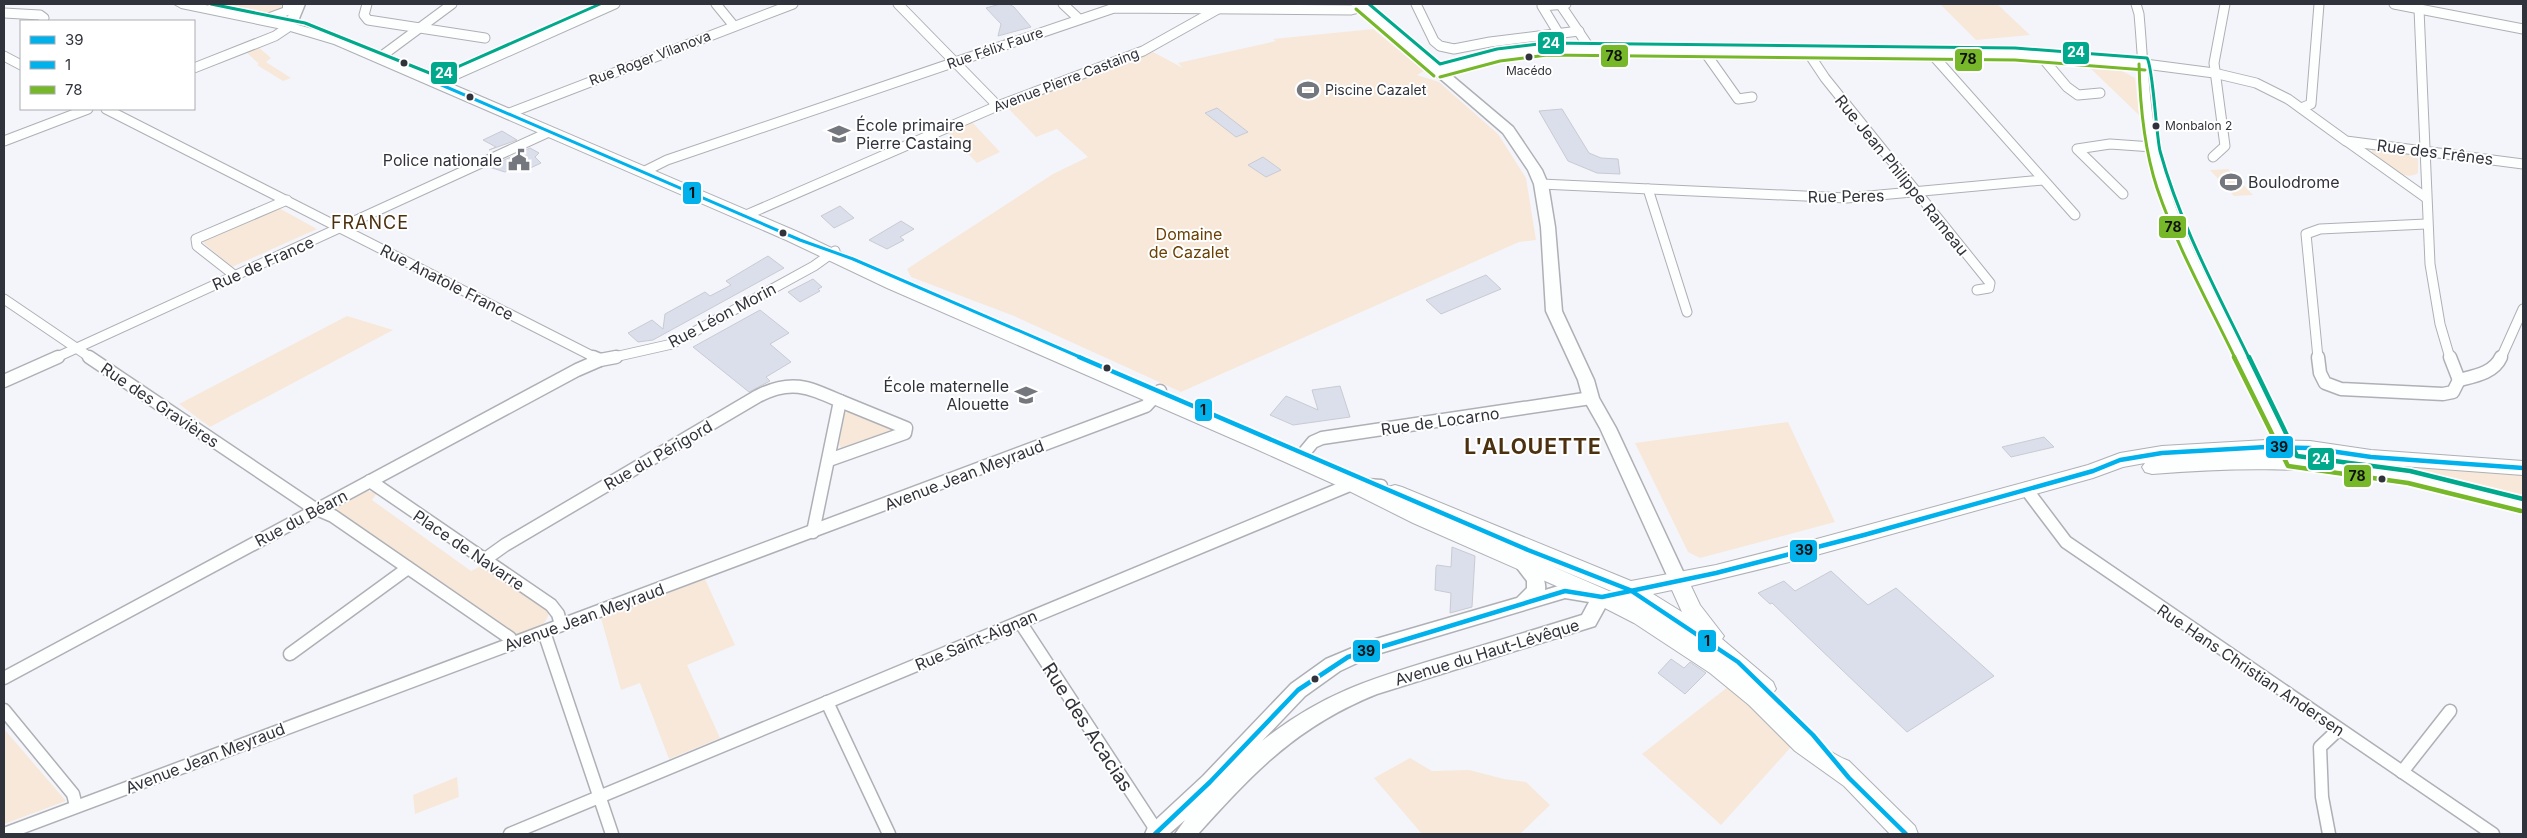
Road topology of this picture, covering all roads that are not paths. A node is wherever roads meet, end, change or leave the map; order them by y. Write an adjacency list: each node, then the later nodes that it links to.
1 (181, 4): 26 (main road)
2 (290, 4): 26 (main road)
3 (300, 4): 27 (main road)
4 (367, 4): 29 (street)
5 (452, 4): 29 (street)
6 (615, 4): 47 (street)
7 (716, 4): 28 (street)
8 (793, 4): 28 (street, Rue Roger Vilanova)
9 (898, 4): 41 (street)
10 (1063, 4): 25 (street)
11 (1110, 4): 23 (street)
12 (1416, 4): 32 (street)
13 (1560, 4): 14 (street); 31 (street); 32 (street)
14 (1566, 4)
15 (2136, 4): 43 (street)
16 (2225, 4): 46 (street)
17 (2319, 4): 51 (street)
18 (2394, 4): 21 (street)
19 (1361, 5): 20 (street, Rue Félix Faure); 45 (main road)
20 (1218, 9): 23 (street, Rue Félix Faure); 50 (street, Avenue Pierre Castaing)
21 (2419, 9): 30 (street); 59 (street)
22 (4, 13): 24 (street)
23 (1100, 13): 25 (street, Rue Félix Faure)
24 (44, 18)
25 (1080, 19): 41 (street, Rue Félix Faure)
26 (263, 20): 27 (main road)
27 (290, 26): 40 (main road); 44 (street)
28 (734, 26): 54 (street, Rue Roger Vilanova)
29 (421, 28): 33 (street); 40 (street)
30 (2523, 29)
31 (1579, 31): 32 (street); 34 (street)
32 (1559, 34)
33 (485, 38)
34 (1588, 49): 35 (street, Rue des Frênes); 45 (street, Rue des Frênes)
35 (1704, 51): 36 (street, Rue des Frênes); 49 (street)
36 (1807, 51): 37 (street, Rue des Frênes); 66 (street, Rue Jean Philippe Rameau)
37 (1930, 52): 38 (street, Rue des Frênes); 63 (street)
38 (2040, 55): 43 (street, Rue des Frênes); 48 (street)
39 (4, 56): 42 (street)
40 (379, 58): 47 (main road)
41 (954, 62): 50 (street); 62 (street, Rue Félix Faure)
42 (20, 64)
43 (2144, 64): 46 (street, Rue des Frênes); 58 (street)
44 (195, 68)
45 (1438, 71): 64 (main road)
46 (2214, 73): 51 (street, Rue des Frênes); 60 (street)
47 (437, 83): 54 (main road)
48 (2100, 93)
49 (1752, 97)
50 (995, 107): 71 (street, Avenue Pierre Castaing)
51 (2301, 108): 57 (street, Rue des Frênes)
52 (85, 110): 56 (street)
53 (108, 110): 69 (street, Rue Anatole France)
54 (507, 114): 55 (main road)
55 (549, 132): 62 (main road); 73 (street, Rue de France)
56 (4, 141)
57 (2346, 141): 59 (street, Rue des Frênes); 68 (street, Rue des Frênes)
58 (2153, 147): 67 (street); 87 (street)
59 (2424, 151): 61 (street, Rue des Frênes); 68 (street)
60 (2213, 157)
61 (2523, 164)
62 (643, 172): 71 (main road)
63 (2043, 180): 66 (street, Rue Peres); 70 (street)
64 (1540, 184): 65 (street, Rue Peres); 85 (main road)
65 (1648, 189): 66 (street, Rue Peres); 79 (street)
66 (1916, 193): 76 (street, Rue Jean Philippe Rameau)
67 (2123, 194)
68 (2425, 197): 72 (street)
69 (287, 200): 73 (street, Rue Anatole France); 75 (street)
70 (2075, 215)
71 (744, 216): 74 (main road)
72 (2426, 224): 82 (street); 82 (street)
73 (340, 228): 75 (street, Rue de France); 81 (street, Rue Anatole France)
74 (833, 253): 81 (street, Rue Léon Morin); 84 (main road)
75 (234, 275): 80 (street, Rue de France)
76 (1977, 290)
77 (4, 299): 80 (street, Rue des Gravières)
78 (2523, 309): 82 (street)
79 (1687, 312)
80 (76, 348): 83 (street, Rue de France); 96 (street, Rue des Gravières)
81 (600, 360): 91 (street, Rue du Béarn)
82 (2459, 380)
83 (4, 381)
84 (1157, 394): 88 (main road); 97 (street, Avenue Jean Meyraud)
85 (1591, 398): 88 (street, Rue de Locarno); 101 (main road)
86 (840, 401): 89 (street); 89 (street, Rue du Périgord); 98 (street, Rue du Périgord)
87 (2289, 454): 90 (main road); 93 (main road); 95 (main road)
88 (1301, 457): 92 (main road); 94 (main road)
89 (829, 460): 97 (street)
90 (2523, 468)
91 (370, 481): 96 (street, Rue du Béarn); 98 (street, Place de Navarre)
92 (1352, 484): 94 (main road); 105 (street, Rue Saint-Aignan)
93 (2026, 489): 101 (main road); 115 (street, Rue Hans Christian Andersen)
94 (1377, 490): 99 (main road); 102 (main road)
95 (2523, 505)
96 (317, 509): 100 (street); 111 (street, Rue du Béarn)
97 (813, 532): 106 (street, Avenue Jean Meyraud)
98 (484, 560): 106 (street, Place de Navarre)
99 (1523, 564): 103 (main road); 104 (main road)
100 (408, 568): 108 (street); 109 (street)
101 (1678, 580): 102 (main road); 110 (main road)
102 (1630, 590): 103 (main road); 110 (main road)
103 (1602, 597): 104 (main road, Avenue du Haut-Lévêque); 110 (main road); 117 (main road); 125 (main road, Avenue du Haut-Lévêque)
104 (1520, 605): 120 (main road, Avenue du Haut-Lévêque)
105 (1020, 622): 112 (street, Rue Saint-Aignan); 120 (street, Rue des Acacias)
106 (560, 625): 107 (street, Avenue Jean Meyraud)
107 (544, 632): 108 (street, Avenue Jean Meyraud); 118 (street)
108 (511, 644): 119 (street, Avenue Jean Meyraud)
109 (290, 654)
110 (1738, 662): 117 (main road)
111 (4, 678)
112 (827, 702): 118 (street, Rue Saint-Aignan); 124 (street)
113 (4, 710): 119 (street)
114 (2450, 711): 116 (street)
115 (2338, 730): 116 (street, Rue Hans Christian Andersen); 127 (street)
116 (2402, 772): 128 (street, Rue Hans Christian Andersen)
117 (1849, 778): 126 (main road)
118 (599, 797): 122 (street, Rue Saint-Aignan); 123 (street)
119 (76, 806): 121 (street, Avenue Jean Meyraud)
120 (1157, 832)
121 (4, 834)
122 (510, 834)
123 (612, 834)
124 (889, 834)
125 (1185, 834)
126 (1906, 834)
127 (2329, 834)
128 (2492, 834)

